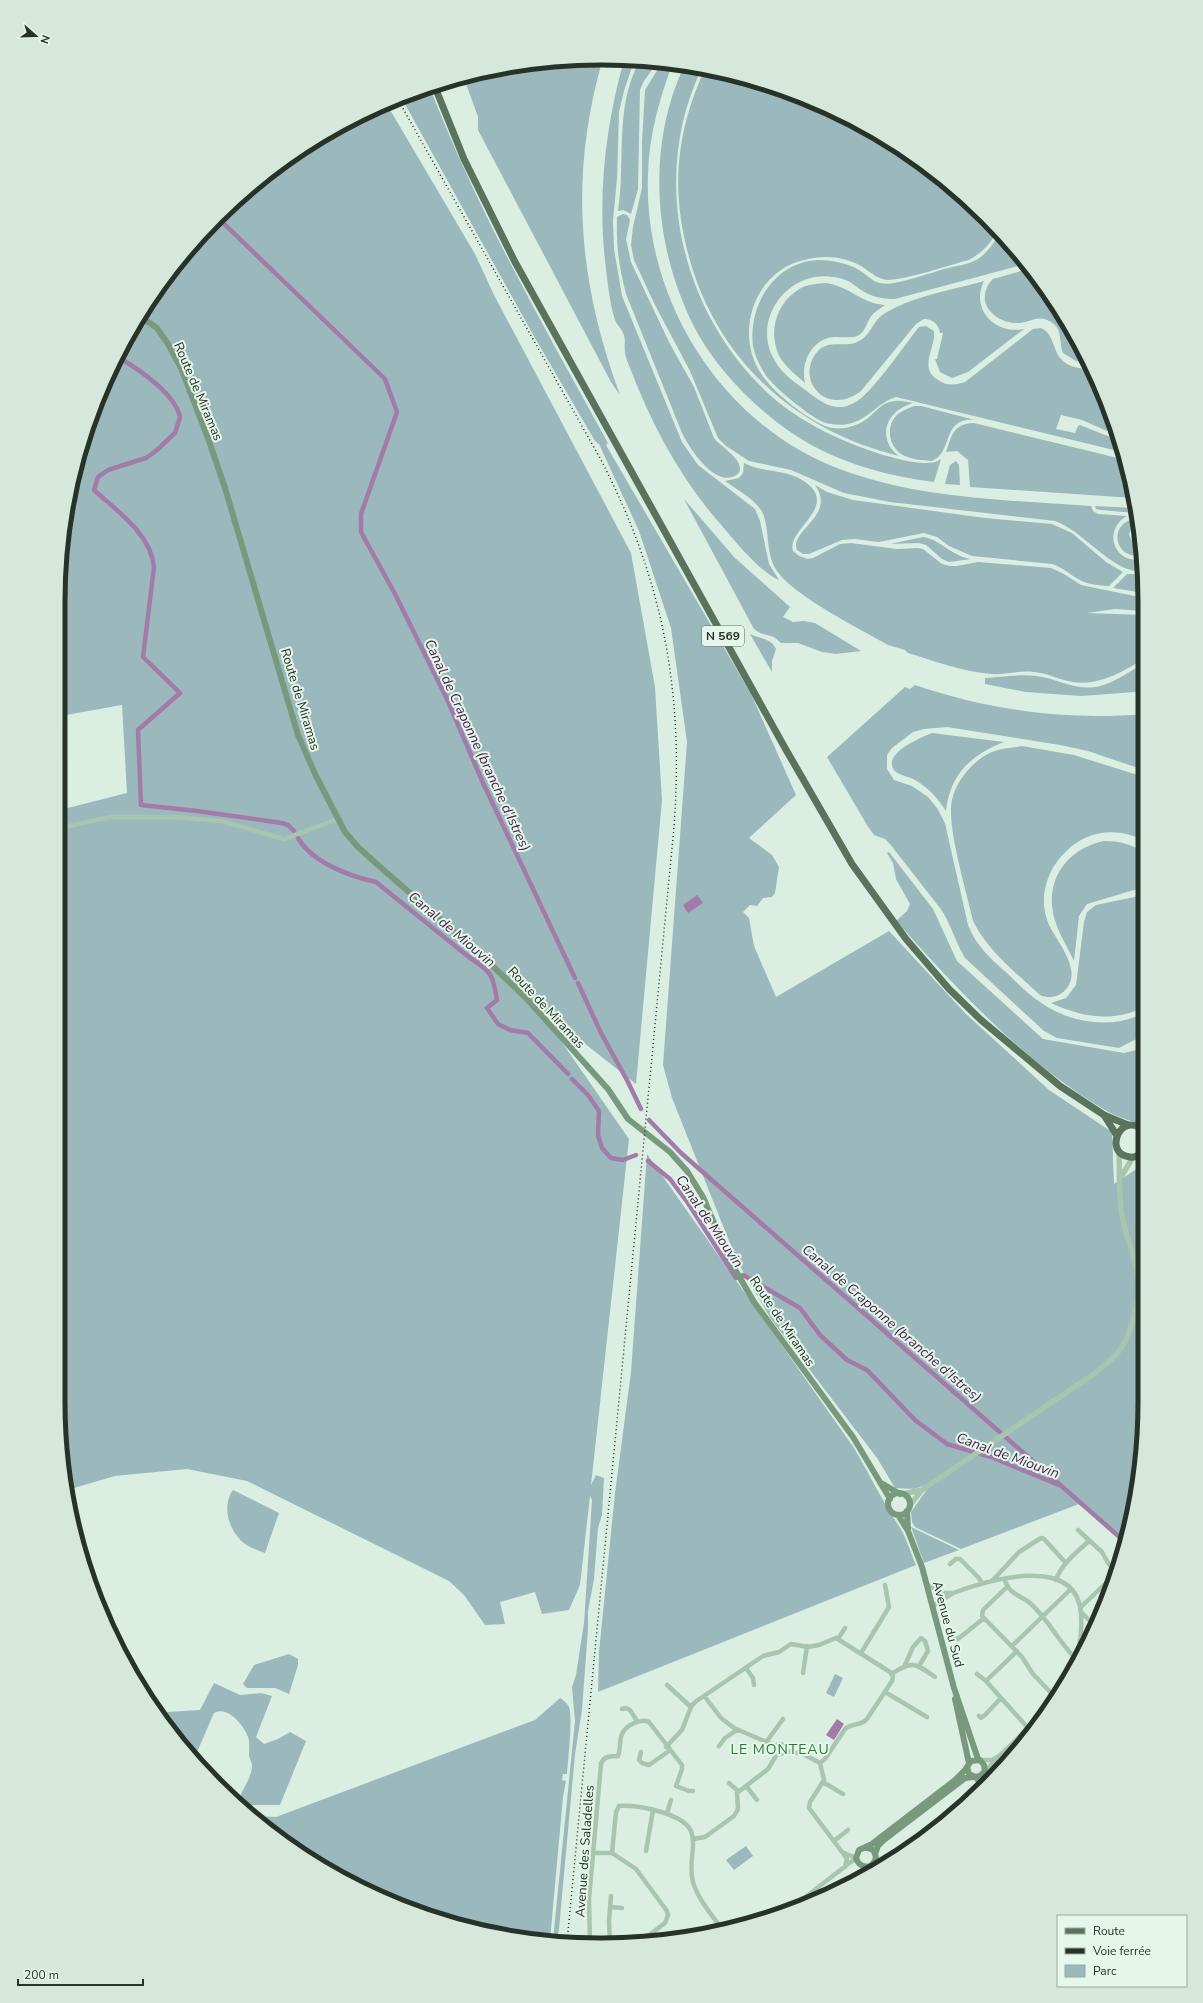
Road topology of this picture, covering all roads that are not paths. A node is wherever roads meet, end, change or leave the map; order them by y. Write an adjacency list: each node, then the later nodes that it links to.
1 (437, 91): 5 (main road, N 569)
2 (145, 320): 3 (main road, Route de Miramas)
3 (338, 818): 4 (street); 13 (main road, Route de Miramas)
4 (65, 827)
5 (1104, 1115): 6 (main road, N 569); 8 (main road, N 569)
6 (1128, 1125): 7 (main road); 8 (main road)
7 (1138, 1126)
8 (1117, 1136): 9 (main road)
9 (1119, 1151): 11 (main road); 12 (street)
10 (1138, 1155): 11 (main road)
11 (1133, 1157): 12 (street)
12 (1121, 1178): 14 (street)
13 (882, 1483): 15 (main road, Route de Miramas); 16 (main road, Route de Miramas)
14 (922, 1490): 15 (street); 17 (street)
15 (901, 1494): 16 (main road); 17 (main road)
16 (890, 1499): 19 (main road)
17 (910, 1505): 18 (main road)
18 (907, 1511): 19 (main road); 21 (main road)
19 (898, 1515): 21 (main road)
20 (1078, 1530): 22 (street)
21 (908, 1531): 32 (main road, Avenue du Sud)
22 (1089, 1541): 23 (street); 25 (street)
23 (1066, 1563): 27 (street); 28 (street)
24 (950, 1564): 30 (street)
25 (1112, 1566)
26 (1005, 1579): 27 (street); 28 (street); 33 (street)
27 (993, 1580): 30 (street)
28 (1056, 1580): 34 (street)
29 (1107, 1582): 39 (street)
30 (982, 1583): 36 (street)
31 (885, 1585): 50 (street)
32 (928, 1585): 35 (street); 37 (main road, Avenue du Sud)
33 (1008, 1586): 40 (street); 41 (street)
34 (1072, 1589): 39 (street); 40 (street)
35 (942, 1593): 36 (street); 37 (street)
36 (953, 1593): 38 (street)
37 (931, 1598): 38 (main road, Avenue du Sud)
38 (933, 1606): 62 (main road, Avenue du Sud)
39 (1081, 1610): 42 (street); 48 (street)
40 (1043, 1616): 47 (street); 51 (street)
41 (984, 1618): 44 (street); 47 (street)
42 (1090, 1622)
43 (845, 1628): 45 (street)
44 (954, 1638)
45 (838, 1639): 46 (street); 50 (street)
46 (807, 1646): 54 (street); 55 (street)
47 (1012, 1646): 49 (street)
48 (1077, 1650)
49 (1017, 1651): 59 (street); 64 (street)
50 (861, 1653): 56 (street)
51 (1073, 1656)
52 (905, 1665): 53 (street); 53 (street); 56 (street)
53 (919, 1666): 58 (street)
54 (746, 1668): 61 (street); 65 (street)
55 (803, 1673)
56 (891, 1674): 63 (street)
57 (977, 1674): 59 (street)
58 (935, 1677)
59 (986, 1681): 66 (street)
60 (667, 1685): 67 (street)
61 (754, 1685)
62 (954, 1688): 84 (main road, Avenue du Sud); 86 (main road, Avenue du Sud)
63 (885, 1692): 70 (street); 85 (street)
64 (1052, 1694)
65 (705, 1697): 67 (street); 74 (street)
66 (1001, 1698): 69 (street); 73 (street)
67 (691, 1707): 79 (street)
68 (622, 1709): 72 (street)
69 (979, 1716)
70 (927, 1717)
71 (783, 1719): 76 (street)
72 (637, 1721): 79 (street); 107 (street, Avenue des Saladelles)
73 (1028, 1728)
74 (737, 1730): 76 (street); 77 (street)
75 (1023, 1733): 83 (street)
76 (767, 1741): 78 (street)
77 (719, 1746)
78 (776, 1746): 80 (street); 82 (street)
79 (668, 1749): 81 (street); 94 (street)
80 (785, 1751): 82 (street); 85 (street)
81 (640, 1752)
82 (777, 1754): 93 (street)
83 (999, 1756): 84 (street); 87 (street)
84 (979, 1760): 86 (main road); 87 (main road)
85 (820, 1763): 90 (street)
86 (968, 1765): 89 (main road); 104 (main road)
87 (984, 1771): 88 (main road); 89 (main road)
88 (985, 1776)
89 (974, 1777): 91 (main road); 110 (main road)
90 (823, 1782): 96 (street); 103 (street)
91 (980, 1782)
92 (729, 1783): 95 (street)
93 (746, 1786): 95 (street); 98 (street)
94 (693, 1791)
95 (738, 1791): 102 (street)
96 (843, 1794)
97 (671, 1800): 100 (street)
98 (756, 1800)
99 (653, 1810): 100 (street); 105 (street); 108 (street)
100 (667, 1813): 102 (street)
101 (848, 1830): 103 (street)
102 (693, 1839): 119 (street)
103 (834, 1841): 106 (street)
104 (866, 1847): 109 (main road); 110 (main road)
105 (646, 1851)
106 (842, 1852): 109 (street); 112 (street)
107 (594, 1853): 108 (street); 121 (street, Avenue des Saladelles)
108 (612, 1853): 120 (street)
109 (857, 1856): 112 (street); 113 (main road)
110 (876, 1856): 111 (main road); 114 (main road)
111 (879, 1861)
112 (847, 1866): 113 (street); 116 (street)
113 (860, 1866): 114 (main road)
114 (868, 1867)
115 (611, 1896): 117 (street)
116 (805, 1898)
117 (610, 1907): 118 (street); 122 (street)
118 (622, 1908)
119 (718, 1925)
120 (648, 1936)
121 (590, 1938)
122 (610, 1938)

